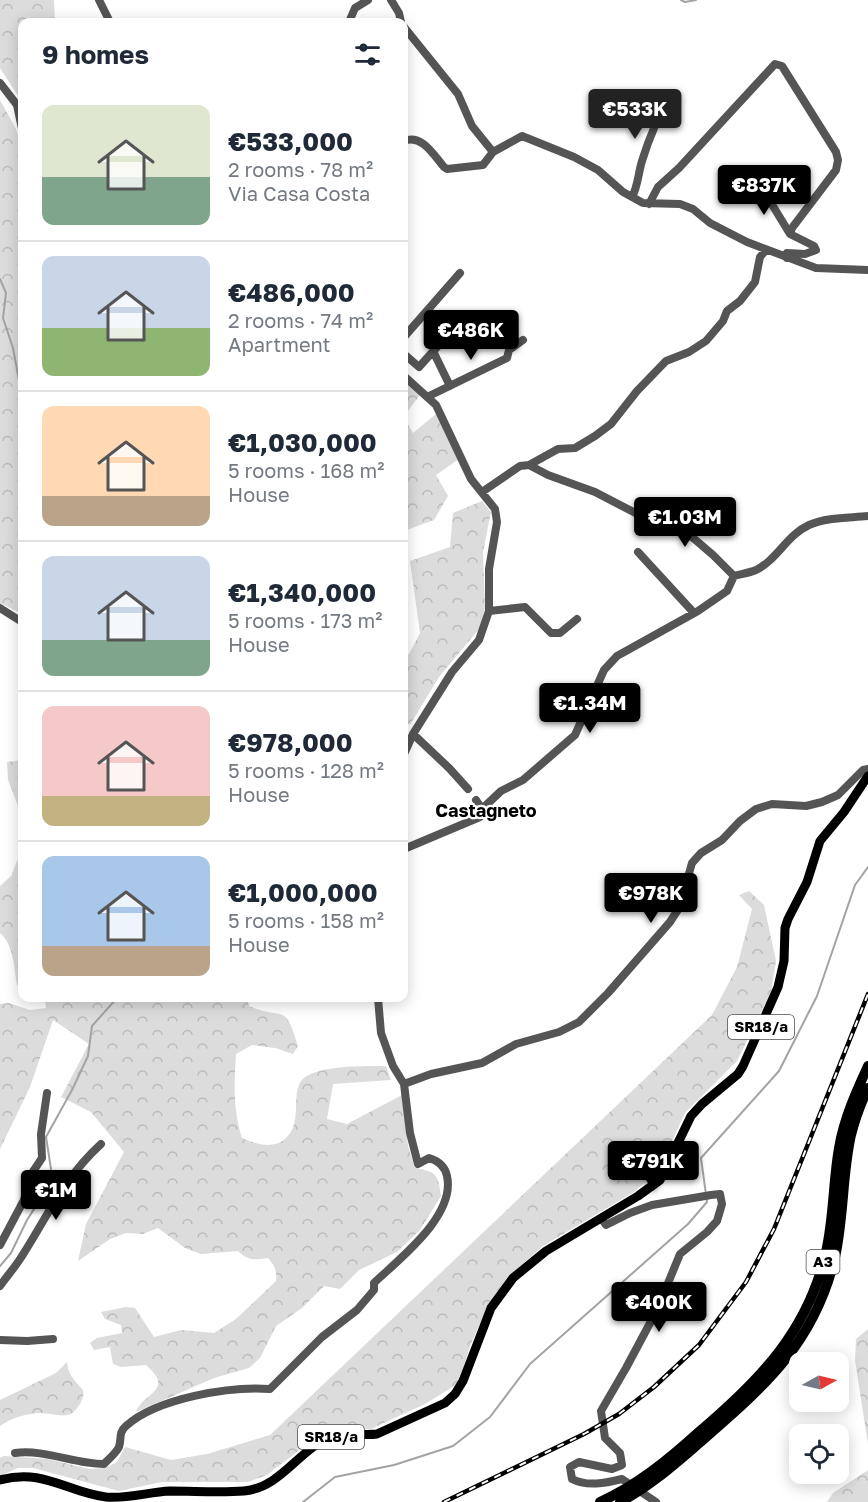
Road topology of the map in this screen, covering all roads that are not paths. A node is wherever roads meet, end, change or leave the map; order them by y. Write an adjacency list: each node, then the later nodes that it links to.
1 (99, 0): 4 (street)
2 (368, 0): 5 (street)
3 (391, 0): 6 (street)
4 (108, 18)
5 (351, 18)
6 (400, 18)
7 (408, 32): 12 (street)
8 (0, 83): 10 (street)
9 (670, 97): 14 (street)
10 (18, 110)
11 (408, 139): 12 (street)
12 (493, 152): 14 (street)
13 (757, 180): 16 (street)
14 (632, 197): 15 (street)
15 (649, 204): 16 (street); 17 (street)
16 (790, 234): 18 (street)
17 (766, 250): 18 (street); 29 (street)
18 (787, 258): 19 (street)
19 (868, 270)
20 (460, 273): 22 (street)
21 (456, 326): 24 (street)
22 (408, 332)
23 (523, 340): 27 (street)
24 (433, 351): 25 (street); 27 (street)
25 (408, 357)
26 (408, 380): 28 (street)
27 (450, 386): 28 (street)
28 (427, 397): 30 (street)
29 (529, 465): 30 (street); 33 (street)
30 (482, 492): 35 (street)
31 (868, 516): 33 (street)
32 (638, 552): 36 (street)
33 (734, 576): 36 (street)
34 (0, 608): 37 (street)
35 (489, 611): 38 (street); 39 (street)
36 (694, 613): 45 (street)
37 (18, 619)
38 (577, 619)
39 (413, 734): 40 (street); 43 (street)
40 (408, 745)
41 (868, 769): 49 (street)
42 (868, 777): 53 (main road, SR18/a)
43 (468, 789)
44 (476, 800): 45 (street)
45 (482, 809): 46 (street)
46 (408, 847)
47 (378, 1002): 49 (street)
48 (868, 1066): 58 (highway, A3)
49 (404, 1084): 59 (street)
50 (868, 1088): 58 (highway, A3)
51 (47, 1092): 54 (street)
52 (101, 1144): 55 (street)
53 (601, 1218): 60 (main road, SR18/a); 63 (street)
54 (0, 1245)
55 (0, 1286)
56 (0, 1340): 57 (street)
57 (53, 1340)
58 (710, 1428): 61 (highway, A3); 62 (highway, A3)
59 (15, 1453)
60 (0, 1480)
61 (600, 1502)
62 (620, 1502)
63 (656, 1502)

